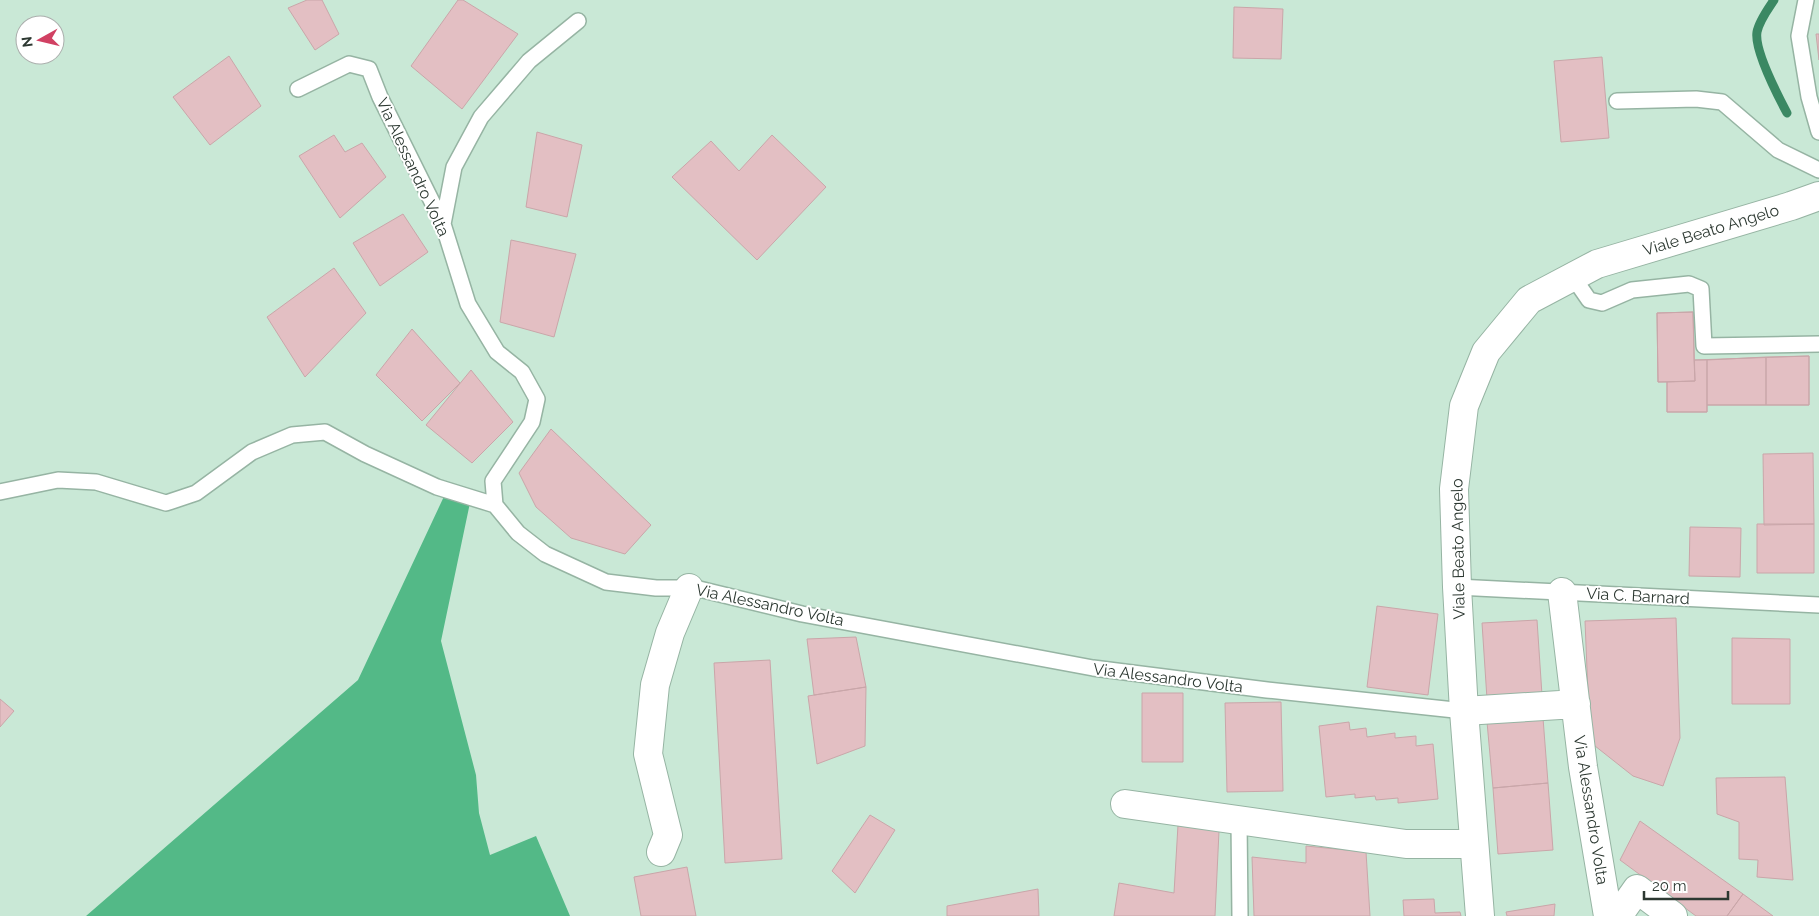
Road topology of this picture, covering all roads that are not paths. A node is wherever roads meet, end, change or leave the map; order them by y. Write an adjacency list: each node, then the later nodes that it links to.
1 (1806, 0): 5 (lane)
2 (578, 21): 8 (lane)
3 (298, 89): 8 (lane, Via Alessandro Volta)
4 (1617, 101): 6 (lane)
5 (1819, 132)
6 (1819, 170)
7 (1819, 196): 9 (street, Viale Beato Angelo)
8 (443, 224): 12 (lane, Via Alessandro Volta)
9 (1573, 277): 10 (lane); 13 (street, Viale Beato Angelo)
10 (1819, 344)
11 (0, 492): 12 (lane)
12 (495, 506): 14 (lane, Via Alessandro Volta)
13 (1457, 587): 15 (lane, Via C. Barnard); 18 (street, Viale Beato Angelo)
14 (689, 588): 18 (lane, Via Alessandro Volta); 22 (street)
15 (1562, 592): 16 (lane, Via C. Barnard); 17 (street, Via Alessandro Volta)
16 (1819, 605)
17 (1576, 704): 18 (street, Via Alessandro Volta); 25 (street, Via Alessandro Volta)
18 (1464, 711): 21 (street, Viale Beato Angelo)
19 (1125, 804): 20 (street)
20 (1239, 820): 21 (street); 23 (lane)
21 (1474, 844): 24 (street, Viale Beato Angelo)
22 (662, 852)
23 (1240, 916)
24 (1480, 916)
25 (1608, 916)
26 (1618, 916): 27 (street)
27 (1673, 916)

